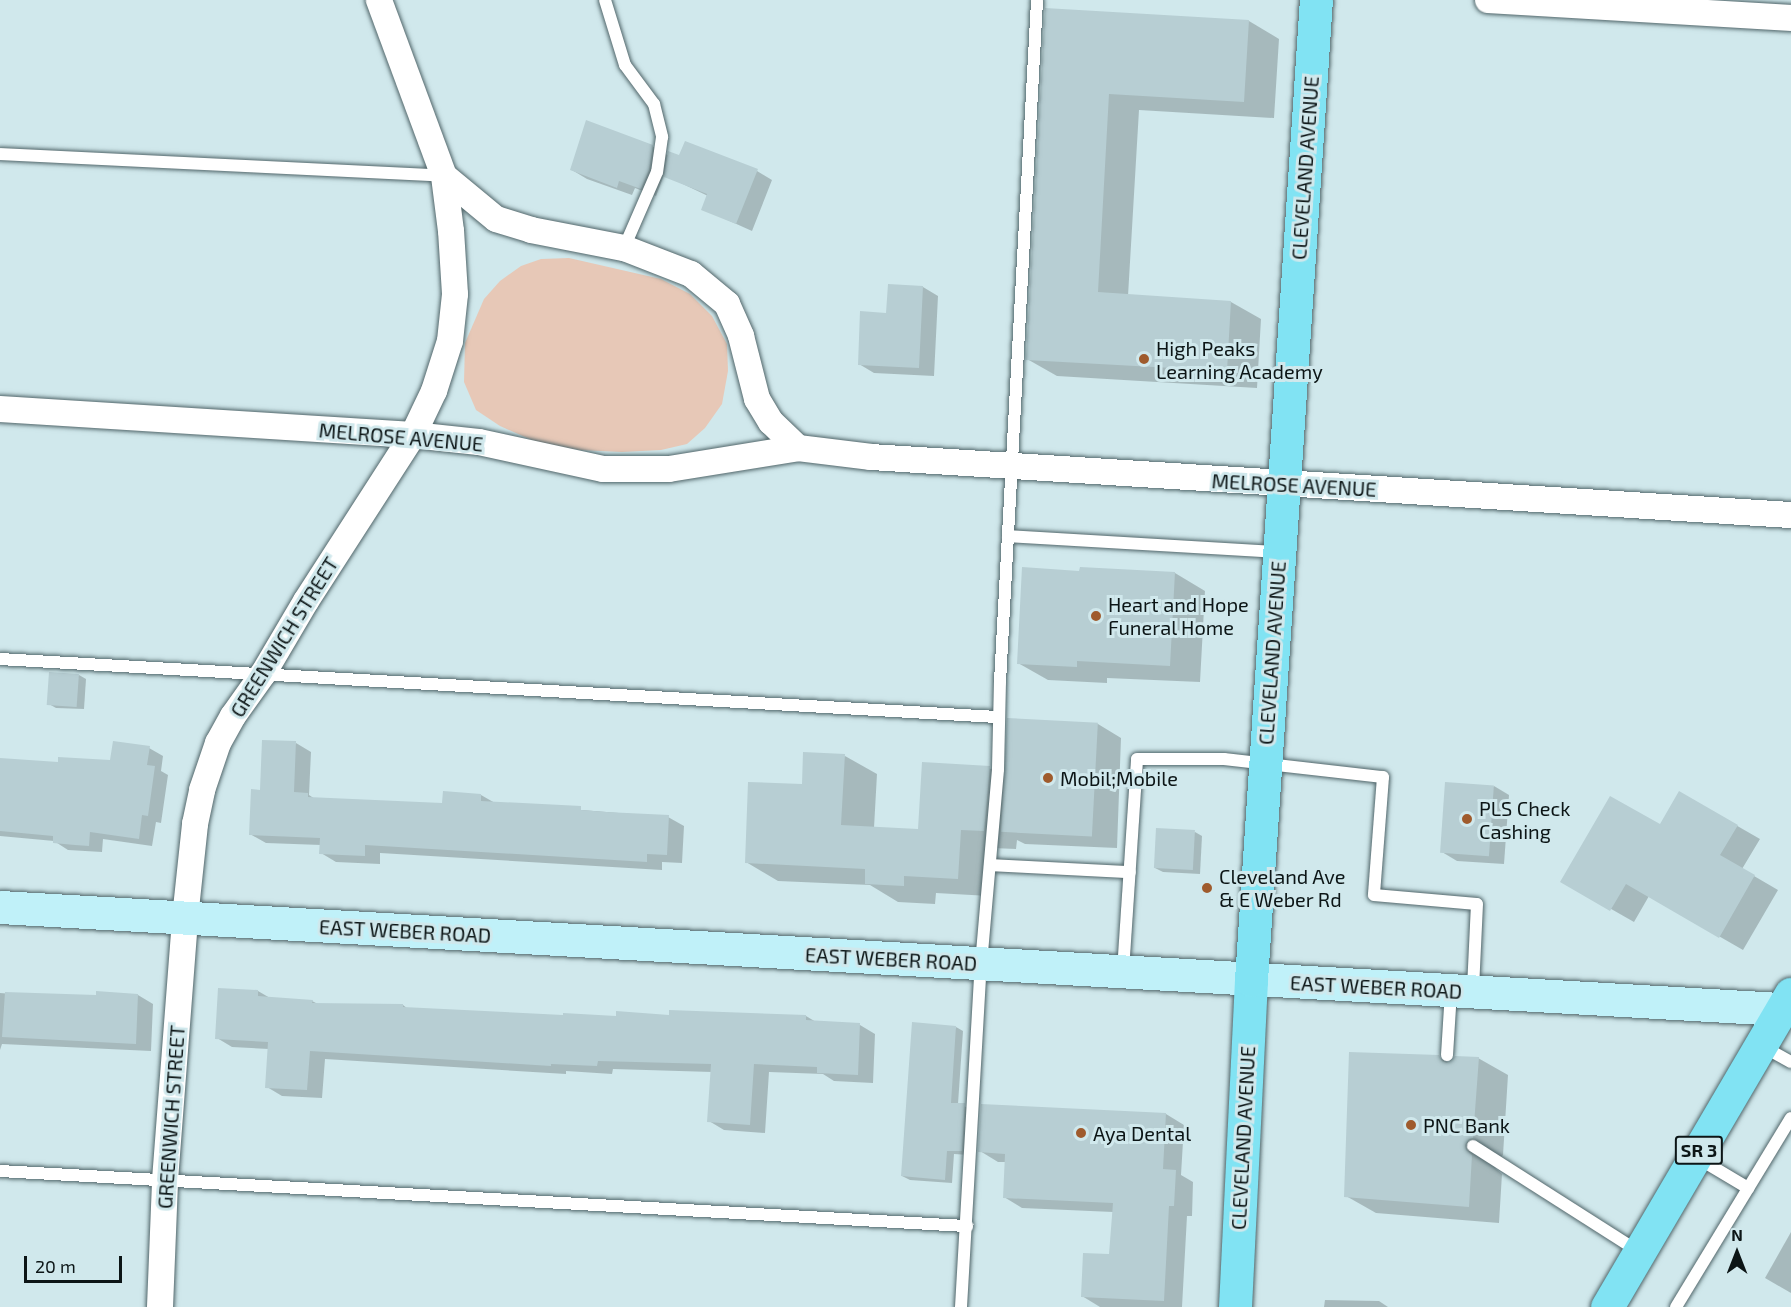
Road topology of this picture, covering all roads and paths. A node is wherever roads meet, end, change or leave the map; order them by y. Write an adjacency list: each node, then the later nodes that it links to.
1 (378, 0): 8 (street, GREENWICH STREET)
2 (605, 0): 9 (lane)
3 (1037, 0): 13 (lane)
4 (1316, 0): 14 (main road, CLEVELAND AVENUE)
5 (1488, 0): 6 (street)
6 (1791, 18)
7 (0, 154): 8 (lane)
8 (444, 176): 9 (street); 11 (street, GREENWICH STREET)
9 (624, 248): 12 (street)
10 (0, 409): 11 (street, MELROSE AVENUE)
11 (413, 435): 12 (street, MELROSE AVENUE); 19 (street, GREENWICH STREET)
12 (798, 448): 13 (street, MELROSE AVENUE)
13 (1011, 466): 14 (street, MELROSE AVENUE); 16 (lane)
14 (1284, 485): 15 (street, MELROSE AVENUE); 17 (main road, CLEVELAND AVENUE)
15 (1791, 515)
16 (1008, 537): 17 (lane); 20 (lane)
17 (1279, 552): 21 (main road, CLEVELAND AVENUE)
18 (0, 659): 19 (lane)
19 (263, 674): 20 (lane); 25 (street, GREENWICH STREET)
20 (998, 717): 22 (lane)
21 (1265, 764): 23 (lane); 28 (main road, CLEVELAND AVENUE); 29 (lane)
22 (990, 865): 23 (lane); 26 (lane)
23 (1130, 872): 27 (lane)
24 (0, 907): 25 (street, EAST WEBER ROAD)
25 (185, 918): 26 (street, EAST WEBER ROAD); 38 (street, GREENWICH STREET)
26 (981, 964): 27 (street, EAST WEBER ROAD); 40 (lane)
27 (1123, 972): 28 (street, EAST WEBER ROAD)
28 (1251, 980): 29 (street, EAST WEBER ROAD); 44 (main road, CLEVELAND AVENUE)
29 (1462, 992): 30 (street, EAST WEBER ROAD); 32 (lane)
30 (1788, 1004): 31 (main road, SR 3)
31 (1761, 1045): 33 (lane); 36 (main road, SR 3)
32 (1447, 1055)
33 (1791, 1062)
34 (1791, 1118): 39 (lane)
35 (1473, 1146): 41 (lane)
36 (1695, 1156): 39 (lane); 41 (main road, SR 3)
37 (0, 1171): 38 (lane)
38 (165, 1180): 40 (lane); 42 (street, GREENWICH STREET)
39 (1748, 1188): 46 (lane)
40 (967, 1226): 43 (lane)
41 (1639, 1252): 45 (main road, SR 3)
42 (160, 1307)
43 (961, 1307)
44 (1235, 1307)
45 (1606, 1307)
46 (1676, 1307)

